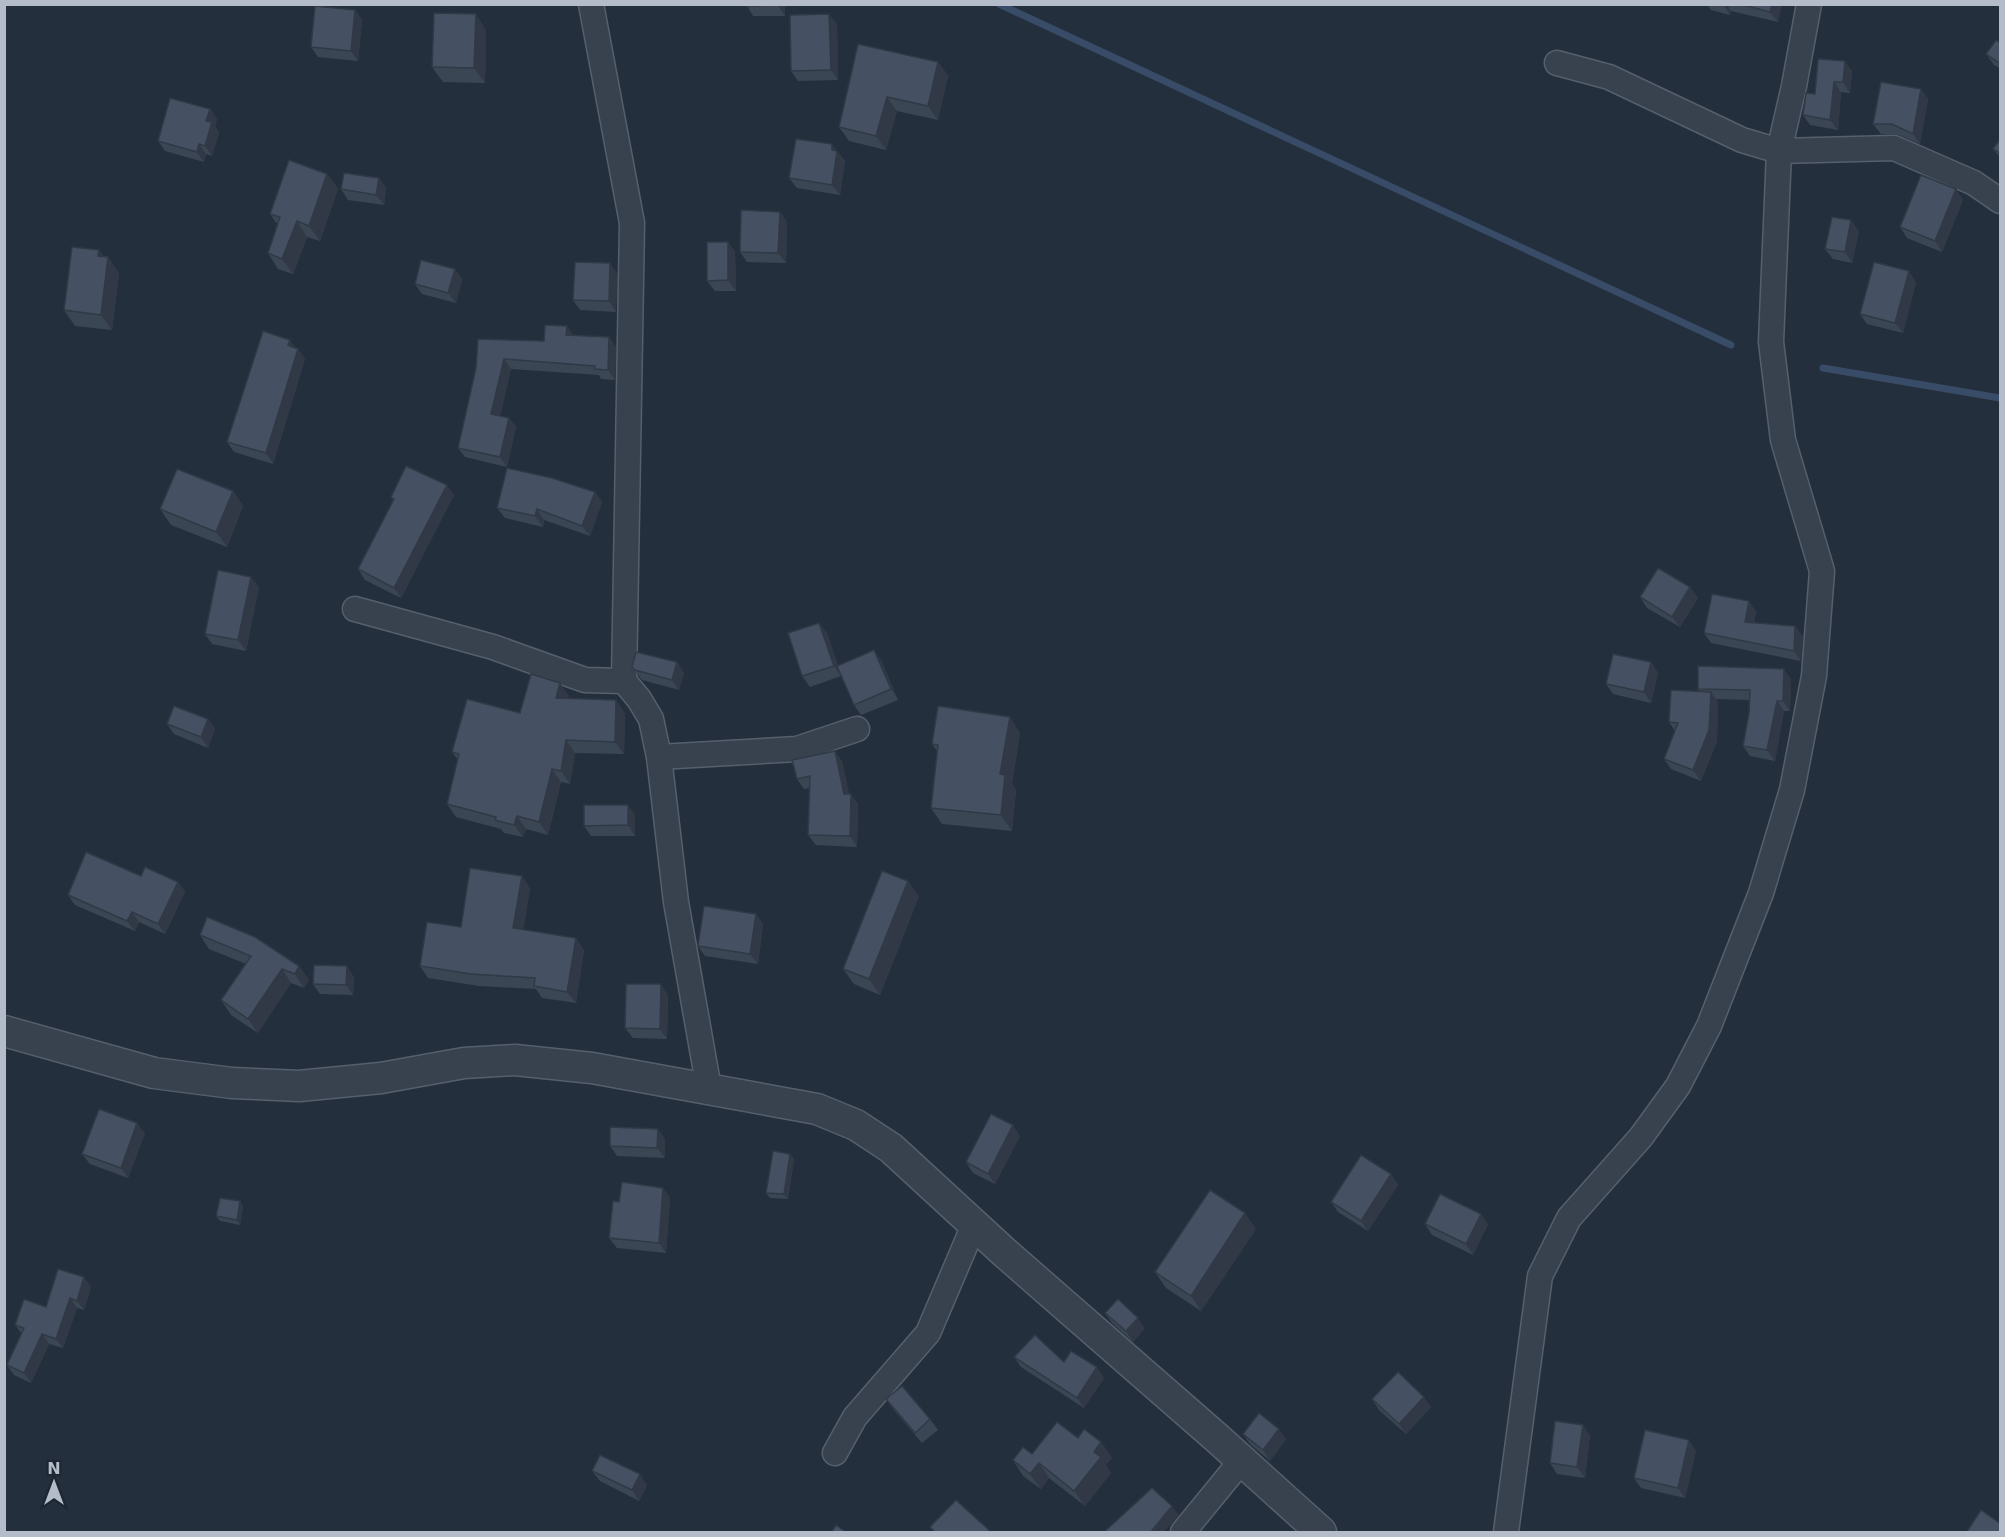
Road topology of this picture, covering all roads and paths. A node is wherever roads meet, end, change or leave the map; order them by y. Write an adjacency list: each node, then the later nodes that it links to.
1 (591, 4): 7 (street)
2 (1809, 4): 4 (street)
3 (1557, 63): 4 (street)
4 (1779, 151): 5 (street); 17 (street)
5 (2001, 201)
6 (355, 609): 7 (street)
7 (624, 681): 9 (street)
8 (857, 729): 9 (street)
9 (660, 758): 11 (street)
10 (4, 1030): 11 (street)
11 (709, 1089): 12 (street)
12 (974, 1225): 13 (street); 14 (street)
13 (835, 1453)
14 (1242, 1460): 15 (street); 16 (street)
15 (1183, 1533)
16 (1321, 1533)
17 (1506, 1533)

